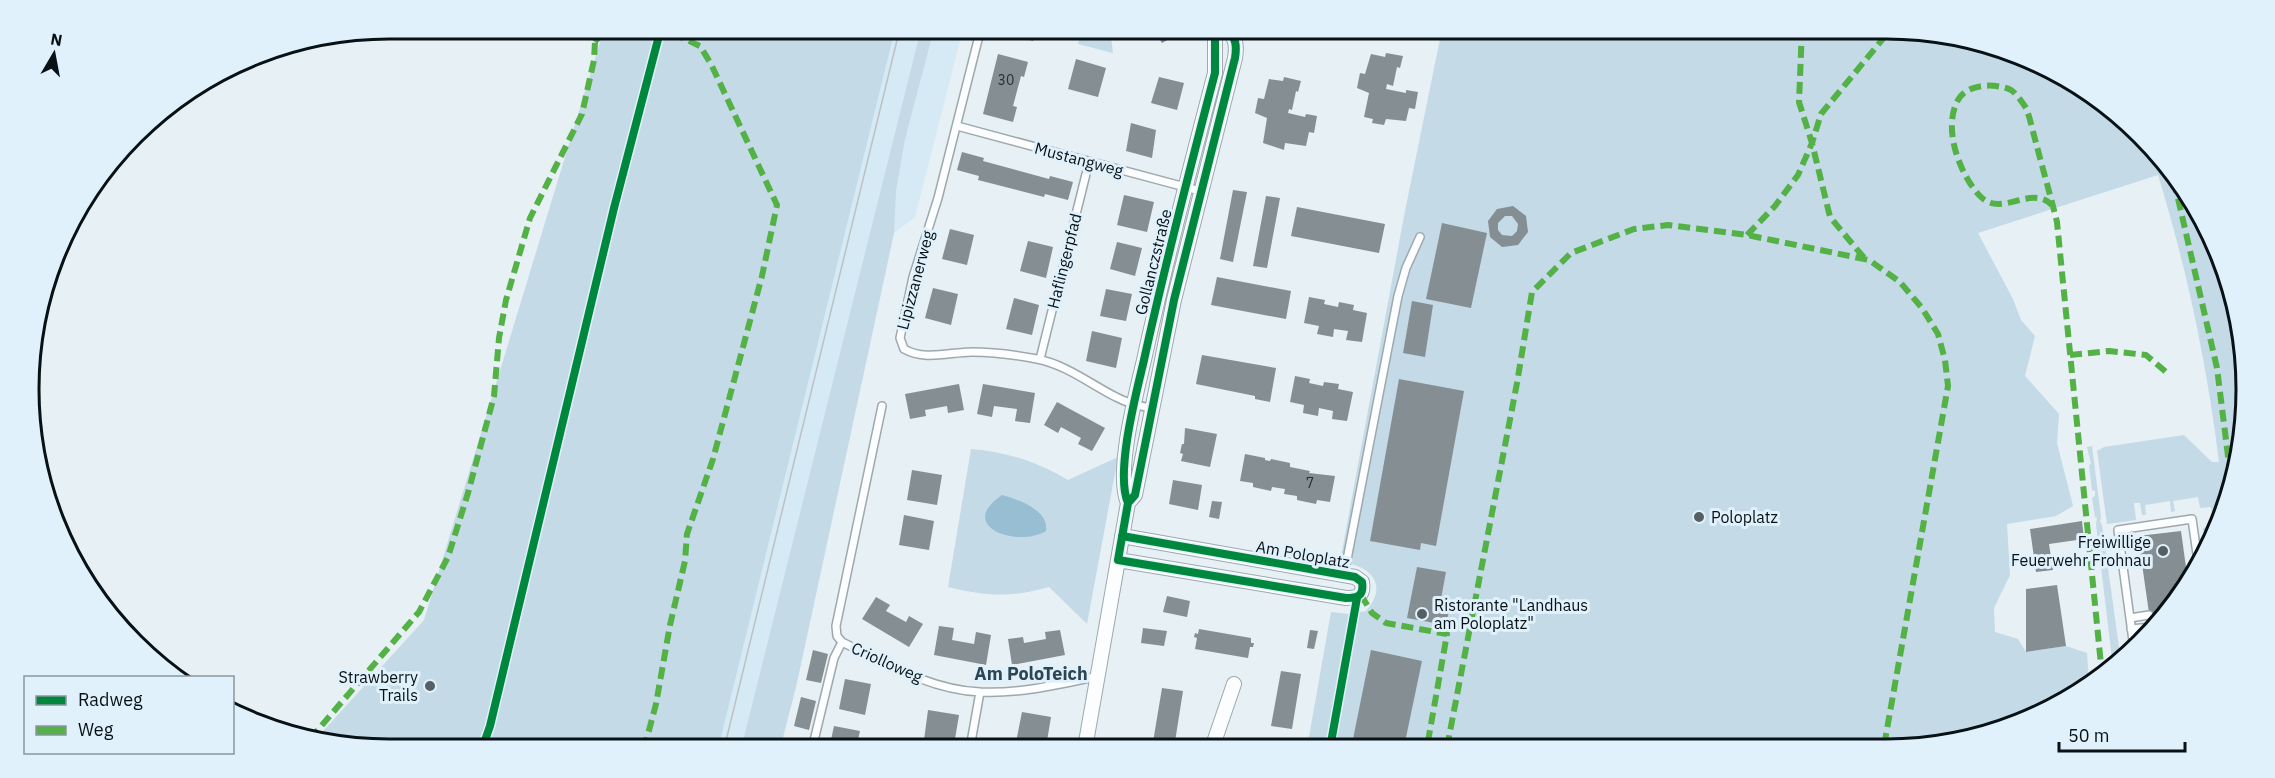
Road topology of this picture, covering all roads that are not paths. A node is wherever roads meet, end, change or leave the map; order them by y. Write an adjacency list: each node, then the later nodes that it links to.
1 (978, 39): 4 (lane, Lipizzanerweg)
2 (1215, 39): 6 (street, Gollanczstraße)
3 (1234, 39): 7 (street, Gollanczstraße)
4 (957, 126): 5 (lane, Mustangweg); 9 (lane, Lipizzanerweg)
5 (1089, 162): 6 (lane, Mustangweg); 9 (lane, Haflingerpfad)
6 (1185, 188): 7 (lane, Mustangweg); 10 (street, Gollanczstraße)
7 (1200, 191): 12 (street, Gollanczstraße)
8 (1420, 237): 17 (lane)
9 (1040, 359): 10 (lane, Lipizzanerweg)
10 (1134, 405): 12 (lane, Lipizzanerweg); 13 (street, Gollanczstraße)
11 (882, 406): 23 (lane, Criolloweg)
12 (1151, 408): 13 (street, Gollanczstraße)
13 (1128, 503): 14 (street, Gollanczstraße)
14 (1122, 536): 16 (street, Gollanczstraße); 17 (street, Am Poloplatz)
15 (2196, 550): 19 (lane)
16 (1118, 560): 17 (street, Am Poloplatz); 24 (street, Gollanczstraße)
17 (1344, 575)
18 (2149, 615): 19 (lane)
19 (2130, 618): 21 (lane)
20 (2141, 628): 21 (lane)
21 (2131, 629): 22 (lane)
22 (2132, 637)
23 (842, 642): 26 (lane, Criolloweg); 27 (lane)
24 (1099, 676): 26 (lane, Criolloweg); 29 (street, Gollanczstraße)
25 (1234, 684): 30 (street)
26 (980, 692): 28 (lane)
27 (814, 739)
28 (972, 739)
29 (1087, 739)
30 (1215, 739)

